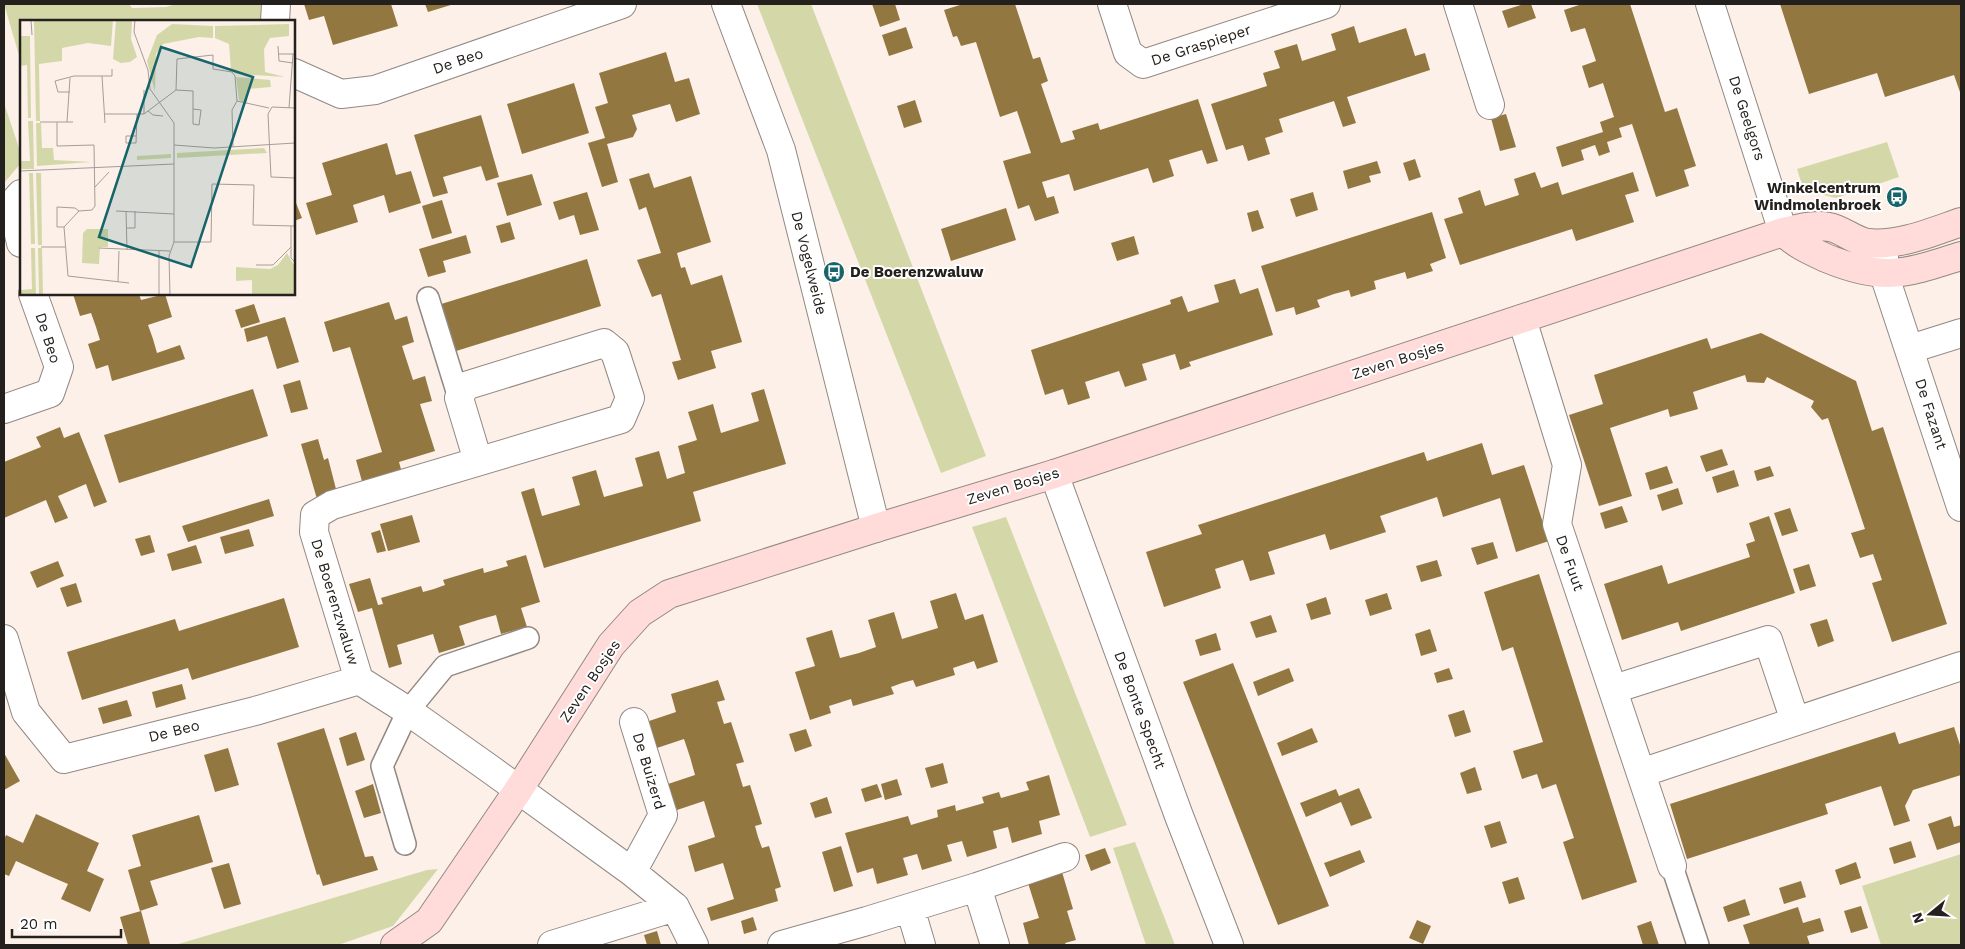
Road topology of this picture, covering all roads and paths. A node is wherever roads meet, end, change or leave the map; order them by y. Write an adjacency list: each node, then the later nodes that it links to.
1 (276, 4): 8 (street)
2 (622, 4): 9 (street, De Beo)
3 (726, 4): 28 (street, De Vogelweide)
4 (1112, 4): 5 (street, De Graspieper)
5 (1326, 4)
6 (1458, 4): 10 (street)
7 (1710, 4): 13 (street, De Geelgors)
8 (275, 20)
9 (295, 73)
10 (1490, 105)
11 (20, 195): 14 (street)
12 (1961, 222): 15 (street, Zeven Bosjes)
13 (1783, 232): 15 (street, Zeven Bosjes); 17 (street); 20 (street, Zeven Bosjes)
14 (20, 240)
15 (1884, 244): 17 (street)
16 (1961, 256): 17 (street)
17 (1884, 274): 22 (street)
18 (33, 295): 24 (street, De Beo)
19 (428, 298): 23 (lane)
20 (1522, 319): 26 (street, Zeven Bosjes); 33 (street, De Fuut)
21 (1961, 333): 22 (street)
22 (1910, 349): 27 (street, De Fazant)
23 (459, 398): 25 (street); 25 (street, De Boerenzwaluw)
24 (4, 409)
25 (478, 461): 32 (street, De Boerenzwaluw)
26 (1054, 474): 28 (street, Zeven Bosjes); 52 (street, De Bonte Specht)
27 (1961, 507)
28 (876, 528): 38 (street, Zeven Bosjes)
29 (528, 638): 34 (lane)
30 (4, 639): 32 (street, De Beo)
31 (1961, 666): 35 (street)
32 (359, 680): 34 (street)
33 (1614, 689): 35 (street); 37 (street, De Fuut)
34 (408, 711): 38 (street); 39 (lane)
35 (1795, 721): 37 (street)
36 (634, 722): 42 (street, De Buizerd)
37 (1641, 773): 41 (street, De Fuut)
38 (519, 789): 42 (street); 46 (street, Zeven Bosjes)
39 (405, 844)
40 (1065, 857): 43 (street)
41 (1672, 866): 53 (lane)
42 (632, 872): 44 (street)
43 (977, 887): 45 (street); 51 (street)
44 (675, 907): 47 (street); 48 (street)
45 (910, 908): 49 (street); 50 (street)
46 (395, 945)
47 (552, 945)
48 (694, 945)
49 (782, 945)
50 (921, 945)
51 (995, 945)
52 (1229, 945)
53 (1698, 945)

